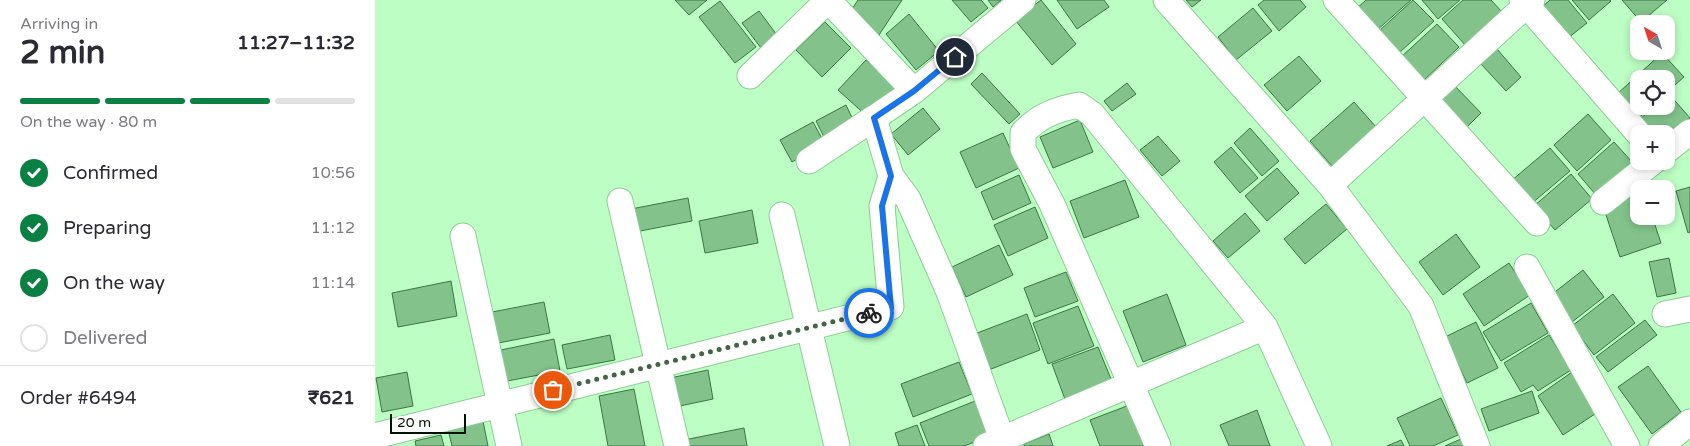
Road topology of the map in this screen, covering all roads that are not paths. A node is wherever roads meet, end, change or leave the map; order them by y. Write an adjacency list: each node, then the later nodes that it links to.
1 (828, 0): 6 (street); 7 (street)
2 (1023, 0): 7 (street)
3 (1166, 0): 16 (street)
4 (1336, 0): 8 (street)
5 (1527, 2): 8 (street); 10 (street)
6 (750, 76)
7 (914, 91): 9 (street)
8 (1424, 98): 16 (street); 20 (street)
9 (874, 118): 13 (street); 15 (street)
10 (1631, 125)
11 (1690, 132): 12 (street)
12 (1675, 144)
13 (809, 161)
14 (1643, 170): 18 (street)
15 (891, 176): 26 (street); 32 (street)
16 (1330, 185): 38 (street)
17 (619, 201): 27 (street)
18 (1603, 202)
19 (782, 215): 26 (street)
20 (1537, 223)
21 (463, 236): 29 (street)
22 (1527, 267): 39 (street)
23 (1690, 309): 24 (street)
24 (1665, 314)
25 (1265, 327): 28 (street); 28 (street); 37 (street)
26 (810, 329): 27 (street); 35 (street)
27 (658, 364): 29 (street); 34 (street)
28 (1131, 384): 32 (street); 36 (street)
29 (500, 403): 31 (street); 33 (street)
30 (1690, 422): 40 (street)
31 (375, 436)
32 (994, 443)
33 (509, 446)
34 (677, 446)
35 (837, 446)
36 (1157, 446)
37 (1319, 446)
38 (1477, 446)
39 (1627, 446)
40 (1661, 446)

